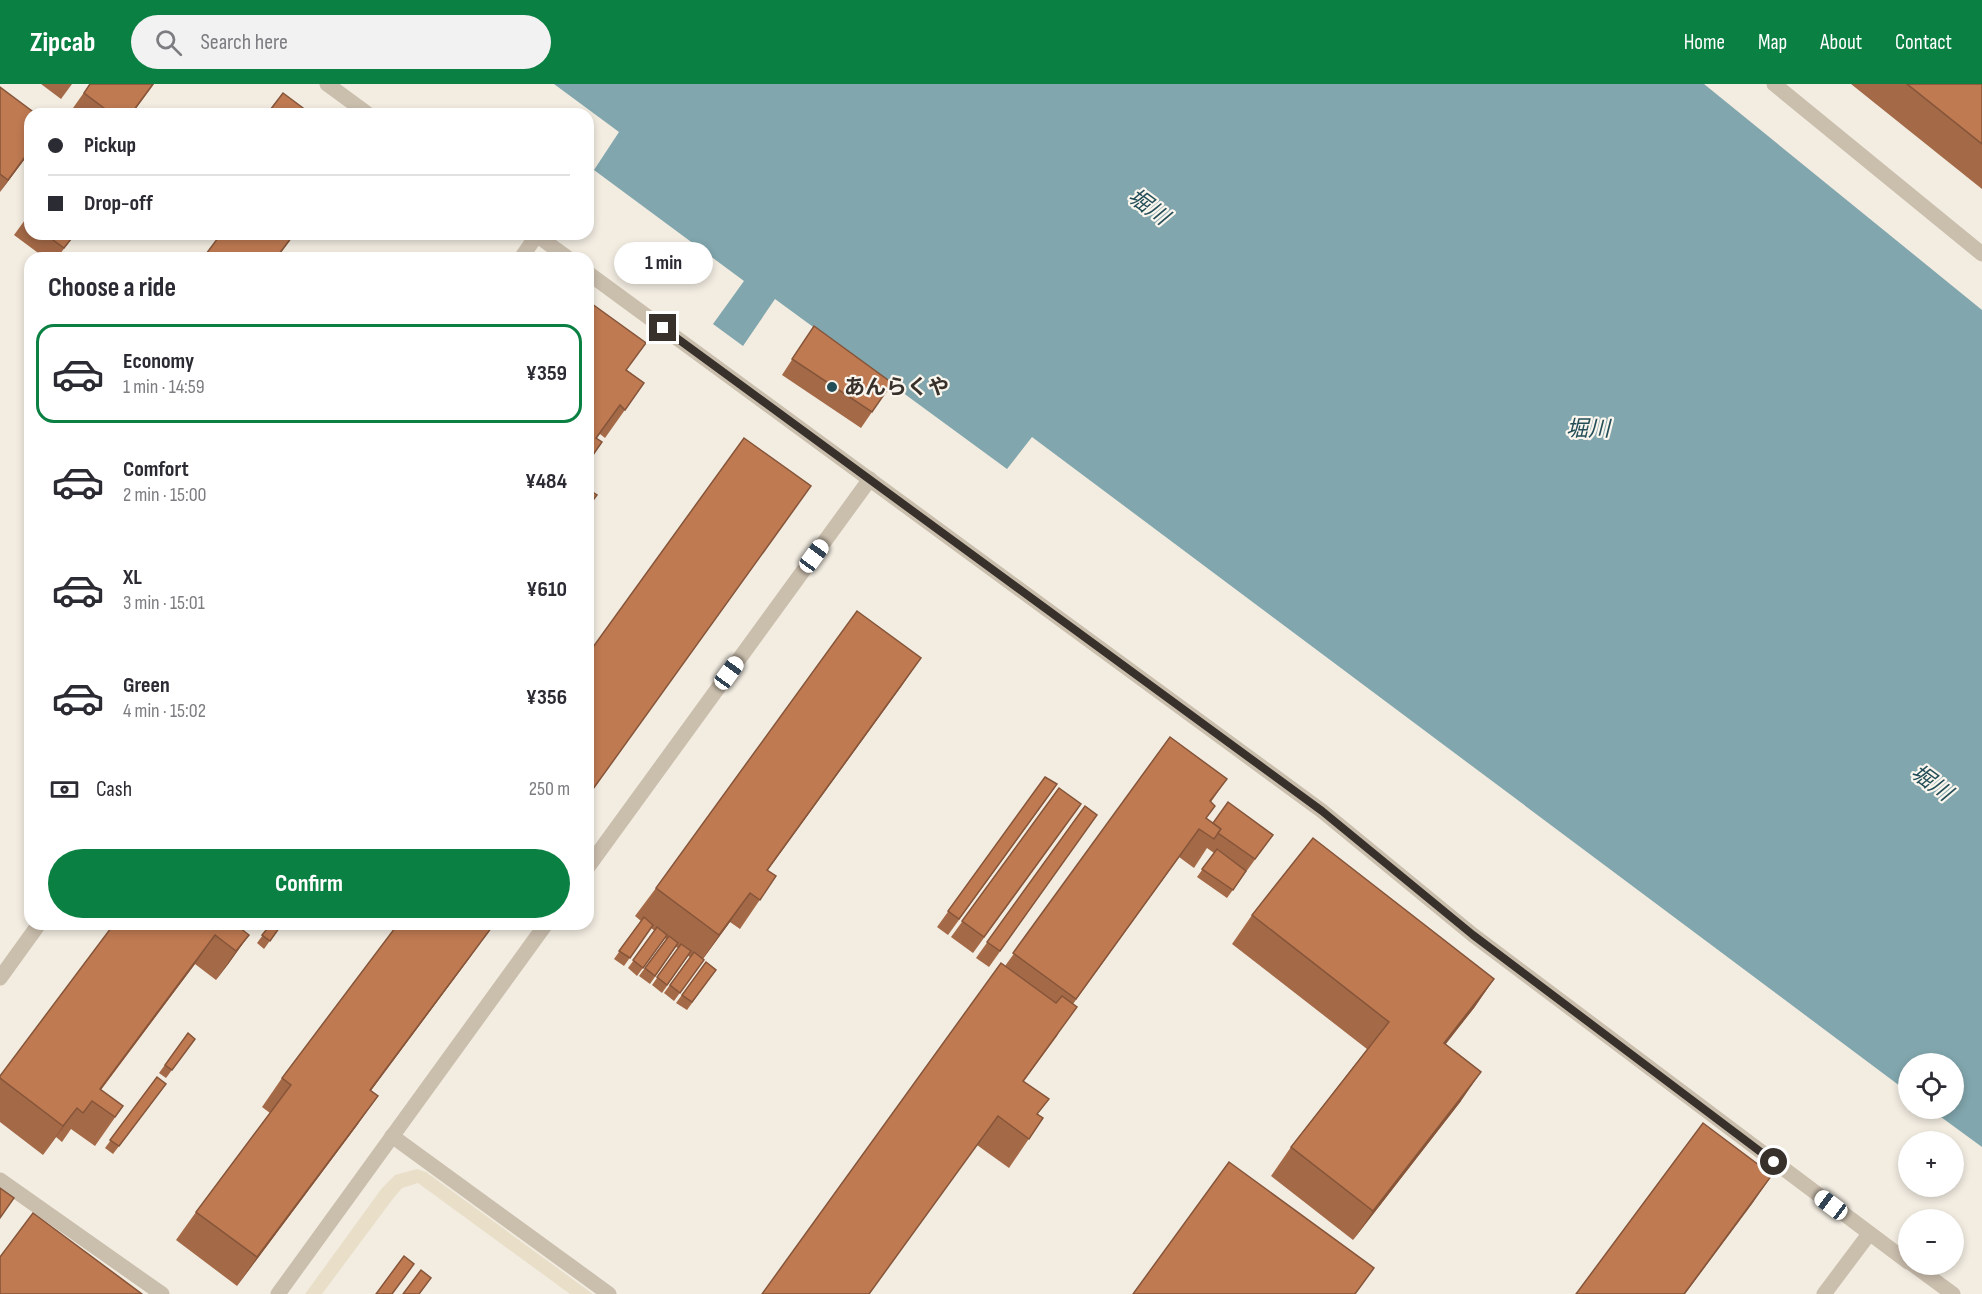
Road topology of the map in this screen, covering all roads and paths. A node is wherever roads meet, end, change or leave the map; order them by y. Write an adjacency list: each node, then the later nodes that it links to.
1 (327, 84): 3 (street)
2 (1774, 84): 6 (street)
3 (360, 108)
4 (543, 240): 5 (street)
5 (560, 252)
6 (1982, 254)
7 (594, 277): 8 (street)
8 (870, 479): 9 (street); 15 (street)
9 (594, 859)
10 (35, 930): 12 (street)
11 (542, 930): 13 (street)
12 (0, 978)
13 (392, 1136): 19 (street); 20 (street)
14 (0, 1180): 18 (street)
15 (1869, 1234): 16 (street); 21 (street)
16 (1898, 1255)
17 (1927, 1275): 22 (street)
18 (162, 1294)
19 (278, 1294)
20 (609, 1294)
21 (1824, 1294)
22 (1953, 1294)

